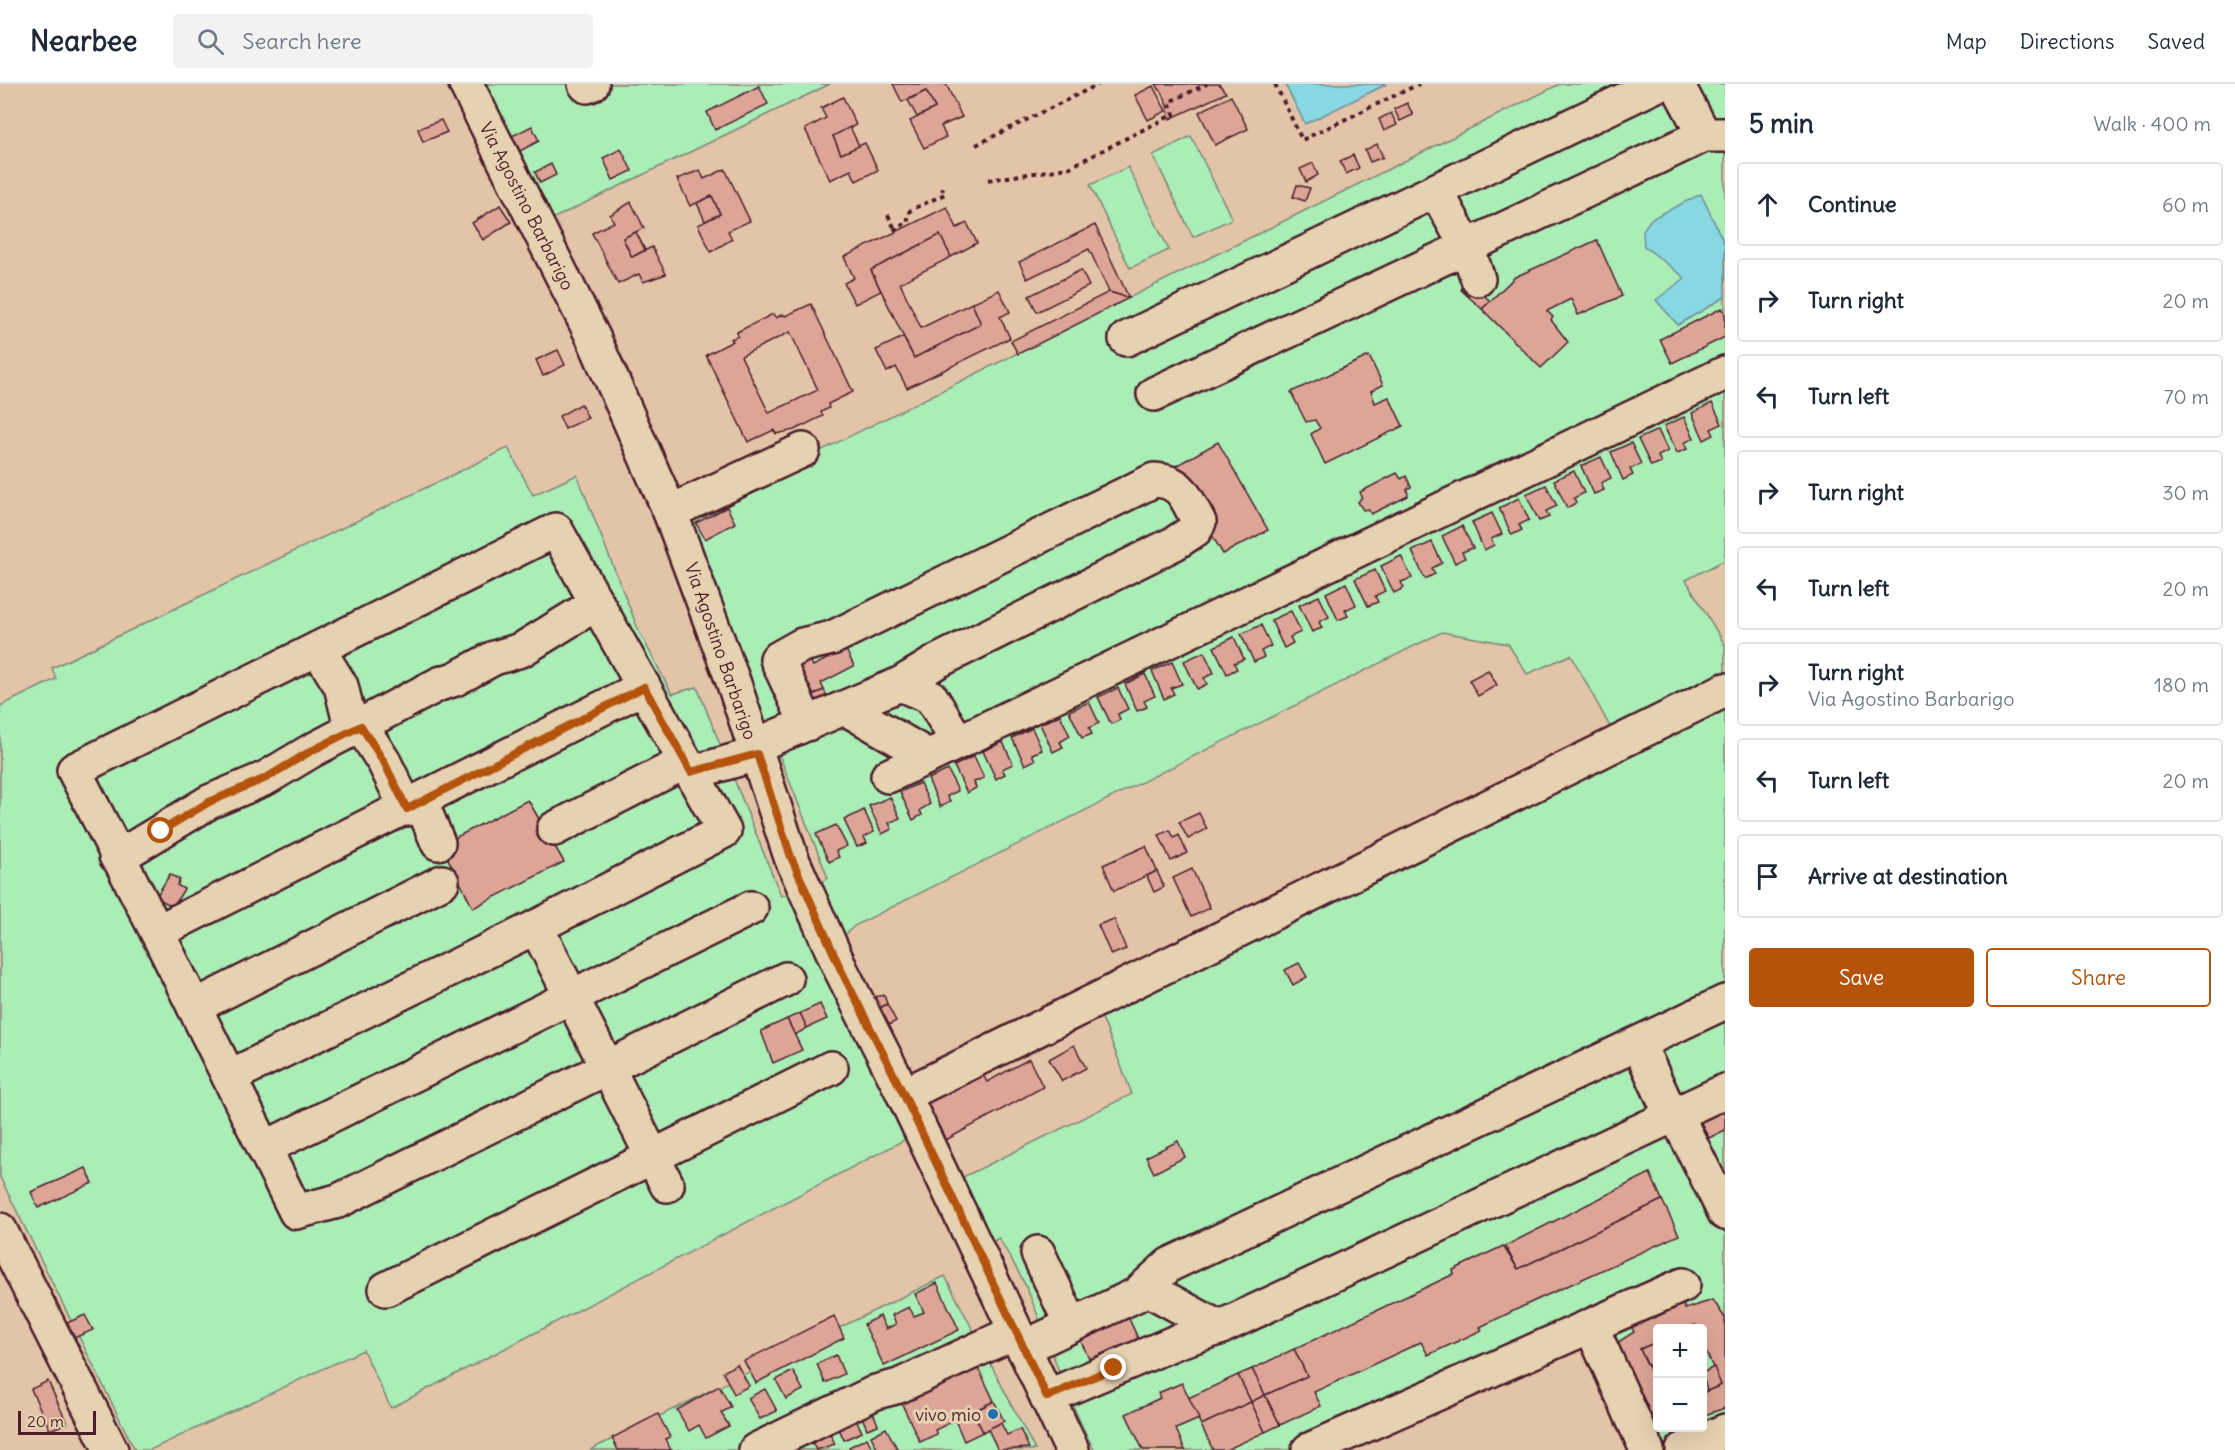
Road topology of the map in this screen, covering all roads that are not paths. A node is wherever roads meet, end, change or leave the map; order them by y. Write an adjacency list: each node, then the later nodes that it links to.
1 (466, 84): 13 (street, Via Agostino Barbarigo)
2 (585, 84): 3 (street)
3 (592, 84)
4 (1672, 84): 5 (street); 6 (street)
5 (1715, 135): 7 (street)
6 (1436, 191): 7 (street); 9 (street)
7 (1467, 247): 8 (street); 11 (street)
8 (1478, 279)
9 (1126, 339)
10 (1725, 373): 22 (street)
11 (1154, 394)
12 (803, 450): 13 (street)
13 (670, 512): 23 (street, Via Agostino Barbarigo)
14 (597, 603): 15 (street); 17 (street); 21 (street)
15 (318, 649): 21 (street); 30 (street)
16 (900, 684): 19 (street); 20 (street); 22 (street)
17 (644, 687): 25 (street); 27 (street)
18 (1725, 690): 44 (street)
19 (845, 708): 20 (street); 24 (street)
20 (807, 724): 23 (street)
21 (357, 728): 27 (street); 30 (street)
22 (958, 742): 24 (street)
23 (756, 750): 25 (street); 44 (street, Via Agostino Barbarigo)
24 (928, 756): 26 (street)
25 (688, 767): 28 (street); 33 (street)
26 (888, 776)
27 (414, 805): 29 (street); 34 (street)
28 (554, 829)
29 (438, 843)
30 (116, 856): 34 (street)
31 (442, 882): 38 (street)
32 (751, 908): 36 (street)
33 (536, 927): 36 (street); 42 (street)
34 (157, 932): 38 (street)
35 (786, 980): 40 (street)
36 (572, 998): 40 (street); 46 (street)
37 (1725, 1002): 39 (street)
38 (195, 1006): 42 (street)
39 (1639, 1045): 45 (street); 54 (street)
40 (608, 1067): 46 (street); 47 (street)
41 (831, 1068): 47 (street)
42 (230, 1077): 46 (street)
43 (1725, 1091): 45 (street)
44 (904, 1095): 59 (street, Via Agostino Barbarigo)
45 (1671, 1117): 48 (street); 58 (street)
46 (265, 1149)
47 (653, 1156): 49 (street); 55 (street)
48 (1718, 1179): 50 (street)
49 (668, 1185)
50 (1725, 1213)
51 (0, 1230): 63 (street)
52 (1038, 1253): 57 (street)
53 (1683, 1285): 56 (street)
54 (1146, 1288): 57 (street); 58 (street)
55 (386, 1289)
56 (1591, 1326): 65 (street); 66 (street)
57 (1068, 1328): 59 (street)
58 (1219, 1328): 60 (street)
59 (1019, 1340): 60 (street, Via Agostino Barbarigo); 64 (street)
60 (1047, 1397): 62 (street, Via Agostino Barbarigo)
61 (1725, 1431): 67 (street)
62 (1065, 1446)
63 (111, 1450)
64 (758, 1450)
65 (1309, 1450)
66 (1647, 1450)
67 (1683, 1450)

